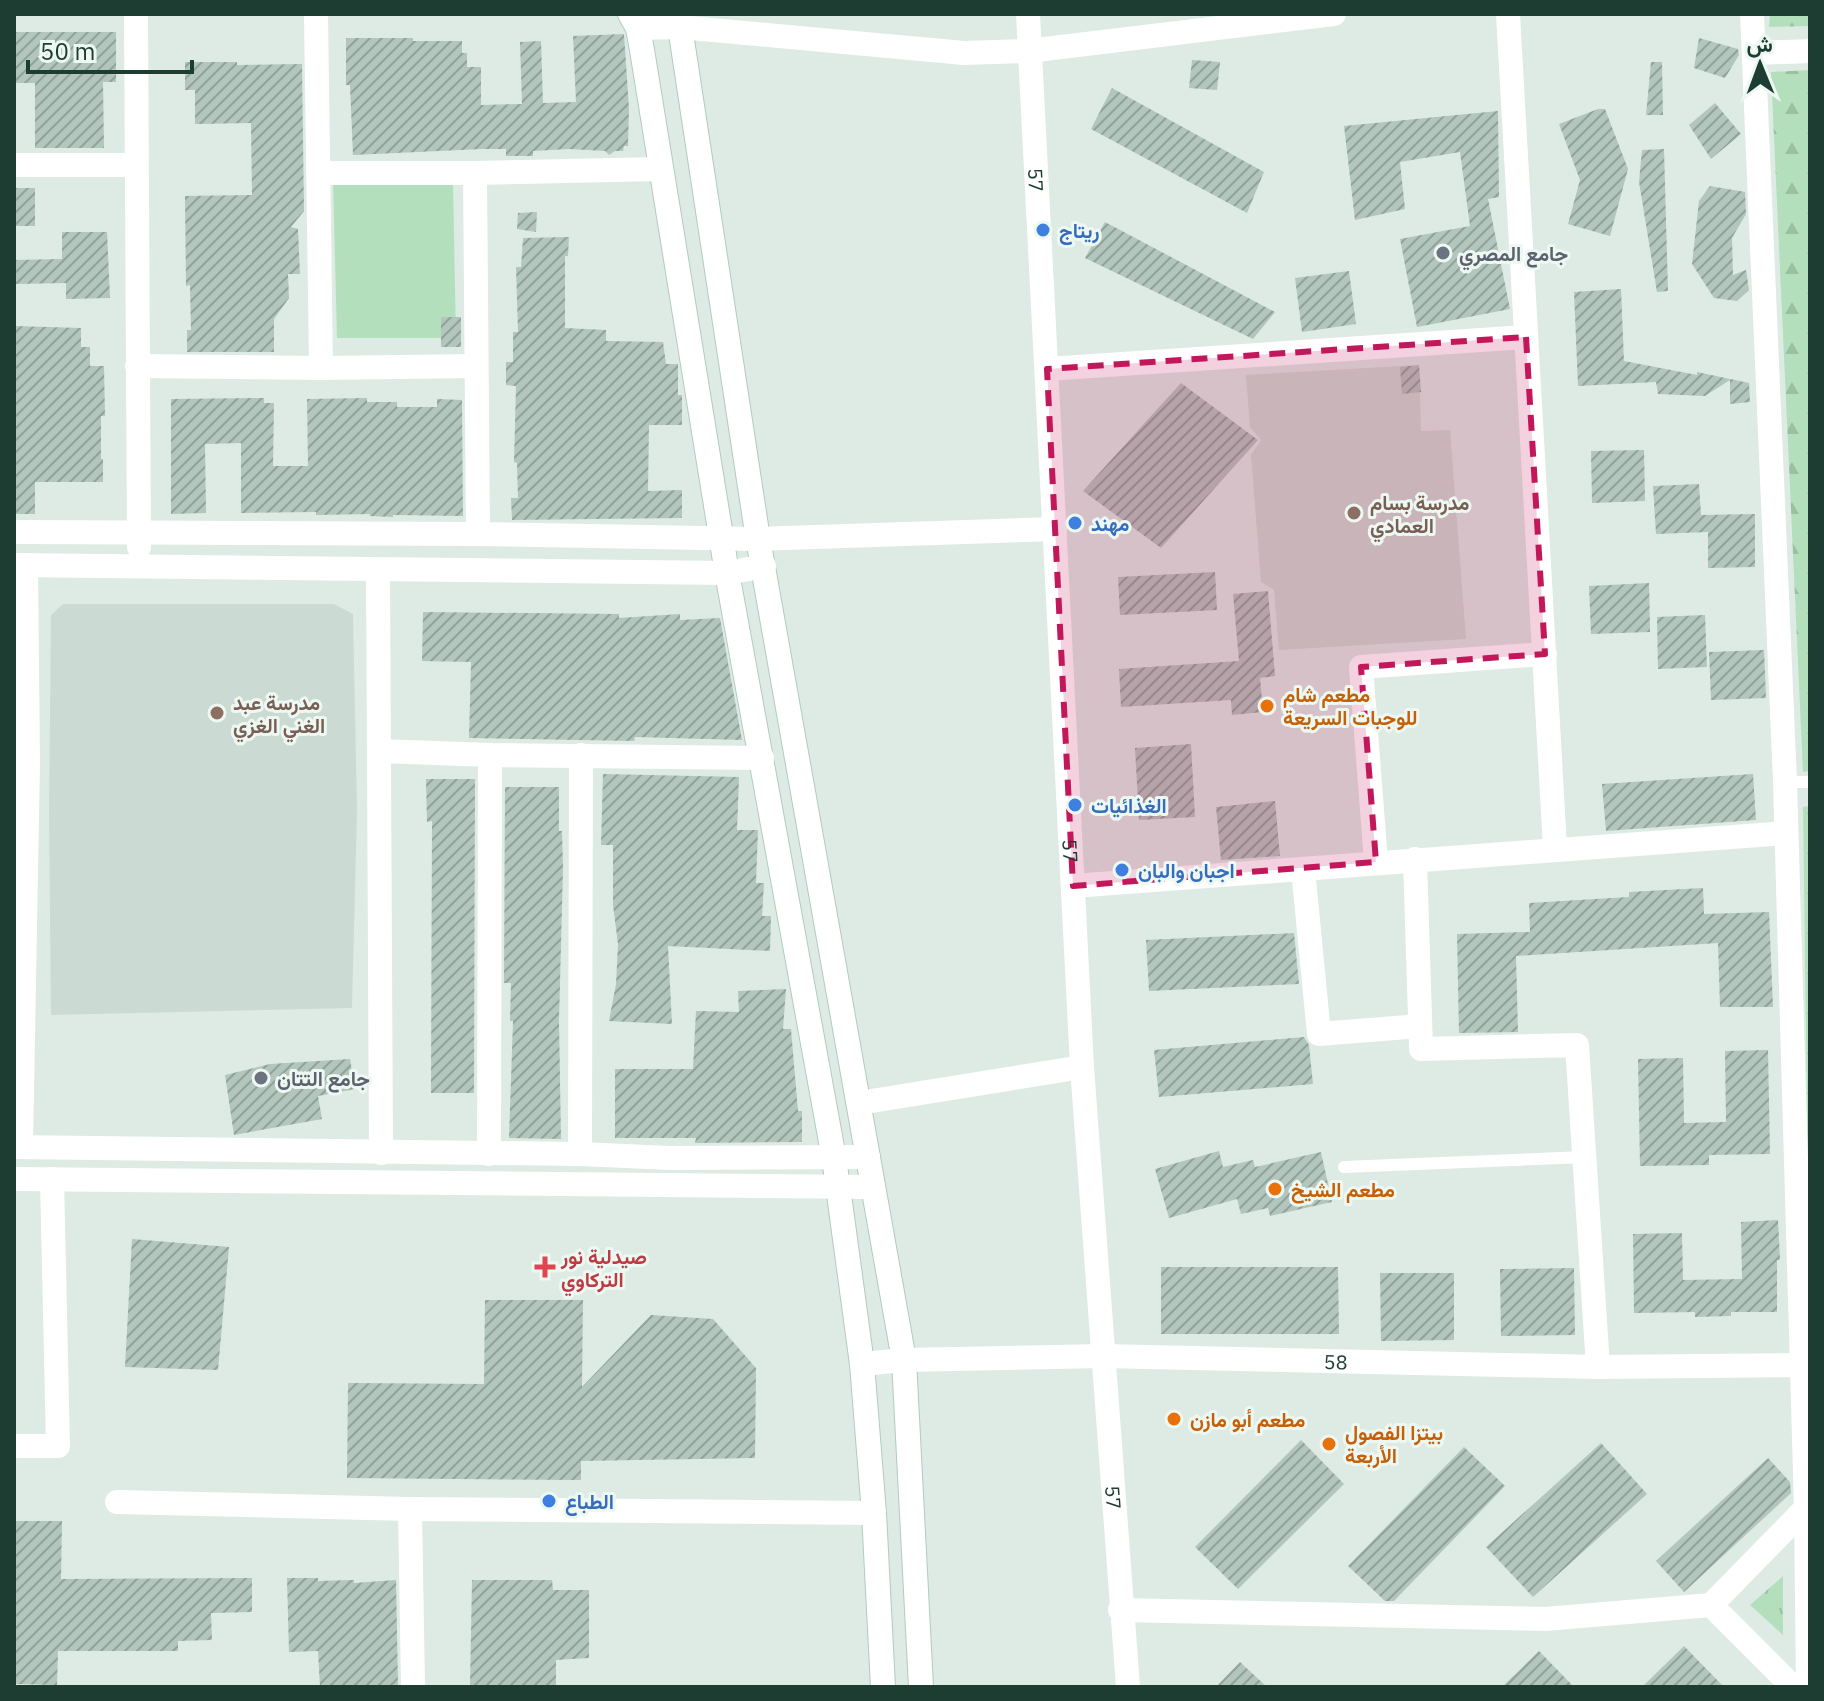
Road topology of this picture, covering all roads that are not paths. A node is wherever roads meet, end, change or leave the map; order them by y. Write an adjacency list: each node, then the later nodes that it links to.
1 (136, 14): 14 (street)
2 (316, 14): 16 (street)
3 (1028, 14): 10 (street, 57)
4 (1334, 14): 10 (street)
5 (1508, 14): 18 (street)
6 (1752, 14): 12 (street)
7 (676, 20): 8 (street); 9 (street); 28 (street)
8 (634, 21): 15 (street)
9 (768, 24): 10 (street)
10 (1028, 51): 22 (street, 57)
11 (1810, 51): 12 (street)
12 (1755, 53): 40 (street)
13 (14, 165): 14 (street)
14 (136, 165): 19 (street)
15 (660, 169): 17 (street); 27 (street)
16 (320, 173): 17 (street); 21 (street)
17 (475, 173): 20 (street)
18 (1526, 337): 22 (street); 34 (street)
19 (137, 366): 21 (street); 25 (street)
20 (476, 366): 21 (street); 26 (street)
21 (321, 368)
22 (1047, 369): 23 (street, 57)
23 (1055, 529): 28 (street); 47 (street, 57)
24 (14, 532): 25 (street)
25 (139, 534): 26 (street); 30 (street)
26 (478, 534): 27 (street)
27 (721, 538): 28 (street); 33 (street)
28 (758, 539): 31 (street)
29 (20, 565): 30 (street); 39 (street)
30 (139, 566): 32 (street)
31 (764, 566): 33 (street); 50 (street)
32 (378, 571): 33 (street); 35 (street)
33 (727, 573): 38 (street)
34 (1545, 654): 43 (street); 45 (street)
35 (380, 751): 36 (street); 52 (street)
36 (490, 755): 37 (street); 53 (street)
37 (581, 755): 38 (street); 54 (street)
38 (762, 758): 57 (street)
39 (21, 763): 51 (street)
40 (1785, 782): 41 (lane); 42 (street)
41 (1810, 782)
42 (1786, 833): 43 (street); 66 (street)
43 (1555, 848): 44 (street)
44 (1415, 859): 45 (street); 48 (street)
45 (1376, 862): 46 (street)
46 (1303, 869): 47 (street); 48 (street)
47 (1073, 886): 49 (street, 57)
48 (1420, 1026): 56 (street)
49 (1082, 1067): 50 (street); 63 (street, 57)
50 (859, 1103): 55 (street)
51 (18, 1147): 52 (street)
52 (381, 1153): 53 (street)
53 (489, 1154): 54 (street)
54 (580, 1154): 57 (street)
55 (868, 1157): 57 (street); 61 (street)
56 (1585, 1157): 58 (lane); 67 (street)
57 (834, 1158): 62 (street)
58 (1344, 1167)
59 (14, 1179): 60 (street)
60 (52, 1179): 62 (street); 68 (street)
61 (873, 1187): 62 (street); 64 (street)
62 (837, 1188): 65 (street)
63 (1103, 1356): 64 (street, 58); 67 (street, 58); 74 (street, 57)
64 (904, 1360): 65 (street, 58); 77 (street)
65 (862, 1364): 72 (street)
66 (1807, 1364): 67 (street, 58); 70 (street)
67 (1598, 1367)
68 (14, 1446)
69 (117, 1502): 71 (street)
70 (1806, 1508): 73 (street); 80 (street)
71 (410, 1509): 72 (street); 75 (street)
72 (874, 1513): 76 (street)
73 (1711, 1605): 74 (street); 79 (street)
74 (1120, 1610): 78 (street, 57)
75 (413, 1687)
76 (883, 1687)
77 (921, 1687)
78 (1128, 1687)
79 (1793, 1687)
80 (1808, 1687)

